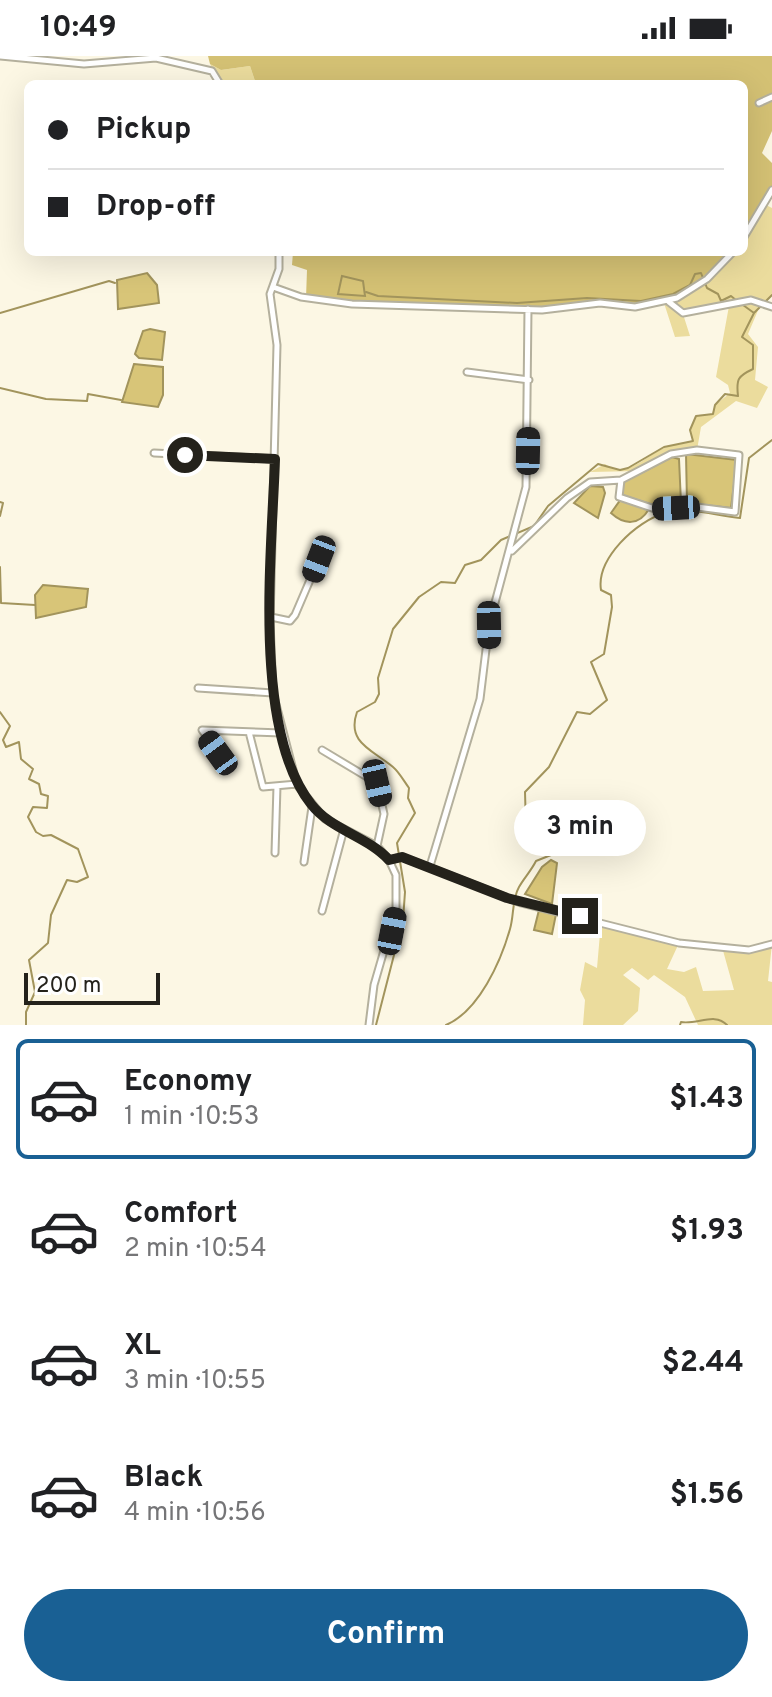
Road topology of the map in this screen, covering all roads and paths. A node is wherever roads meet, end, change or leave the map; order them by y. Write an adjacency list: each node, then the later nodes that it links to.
1 (0, 56): 2 (street)
2 (218, 80)
3 (772, 97): 4 (street)
4 (759, 103)
5 (772, 190): 6 (street)
6 (748, 230)
7 (278, 256): 9 (street)
8 (729, 256): 10 (street)
9 (273, 287): 12 (street); 16 (street)
10 (668, 301): 11 (street); 12 (street)
11 (772, 307)
12 (528, 309): 14 (street)
13 (467, 372): 14 (street)
14 (529, 380): 18 (street)
15 (154, 453): 16 (street)
16 (275, 459): 20 (street)
17 (621, 480): 17 (street); 18 (street)
18 (512, 551): 35 (street)
19 (319, 559): 20 (street)
20 (271, 617): 22 (street)
21 (198, 688): 22 (street)
22 (273, 693): 24 (street)
23 (249, 732): 24 (street); 26 (street); 28 (street)
24 (281, 733): 27 (street)
25 (322, 750): 31 (street)
26 (226, 764)
27 (297, 784): 28 (street); 29 (street)
28 (277, 786): 32 (street)
29 (312, 807): 30 (street); 34 (street)
30 (344, 829): 31 (street); 36 (street)
31 (377, 846): 33 (street)
32 (275, 853)
33 (392, 859): 35 (street); 38 (street)
34 (304, 862)
35 (430, 866): 37 (street)
36 (322, 911)
37 (772, 944)
38 (369, 1025)

